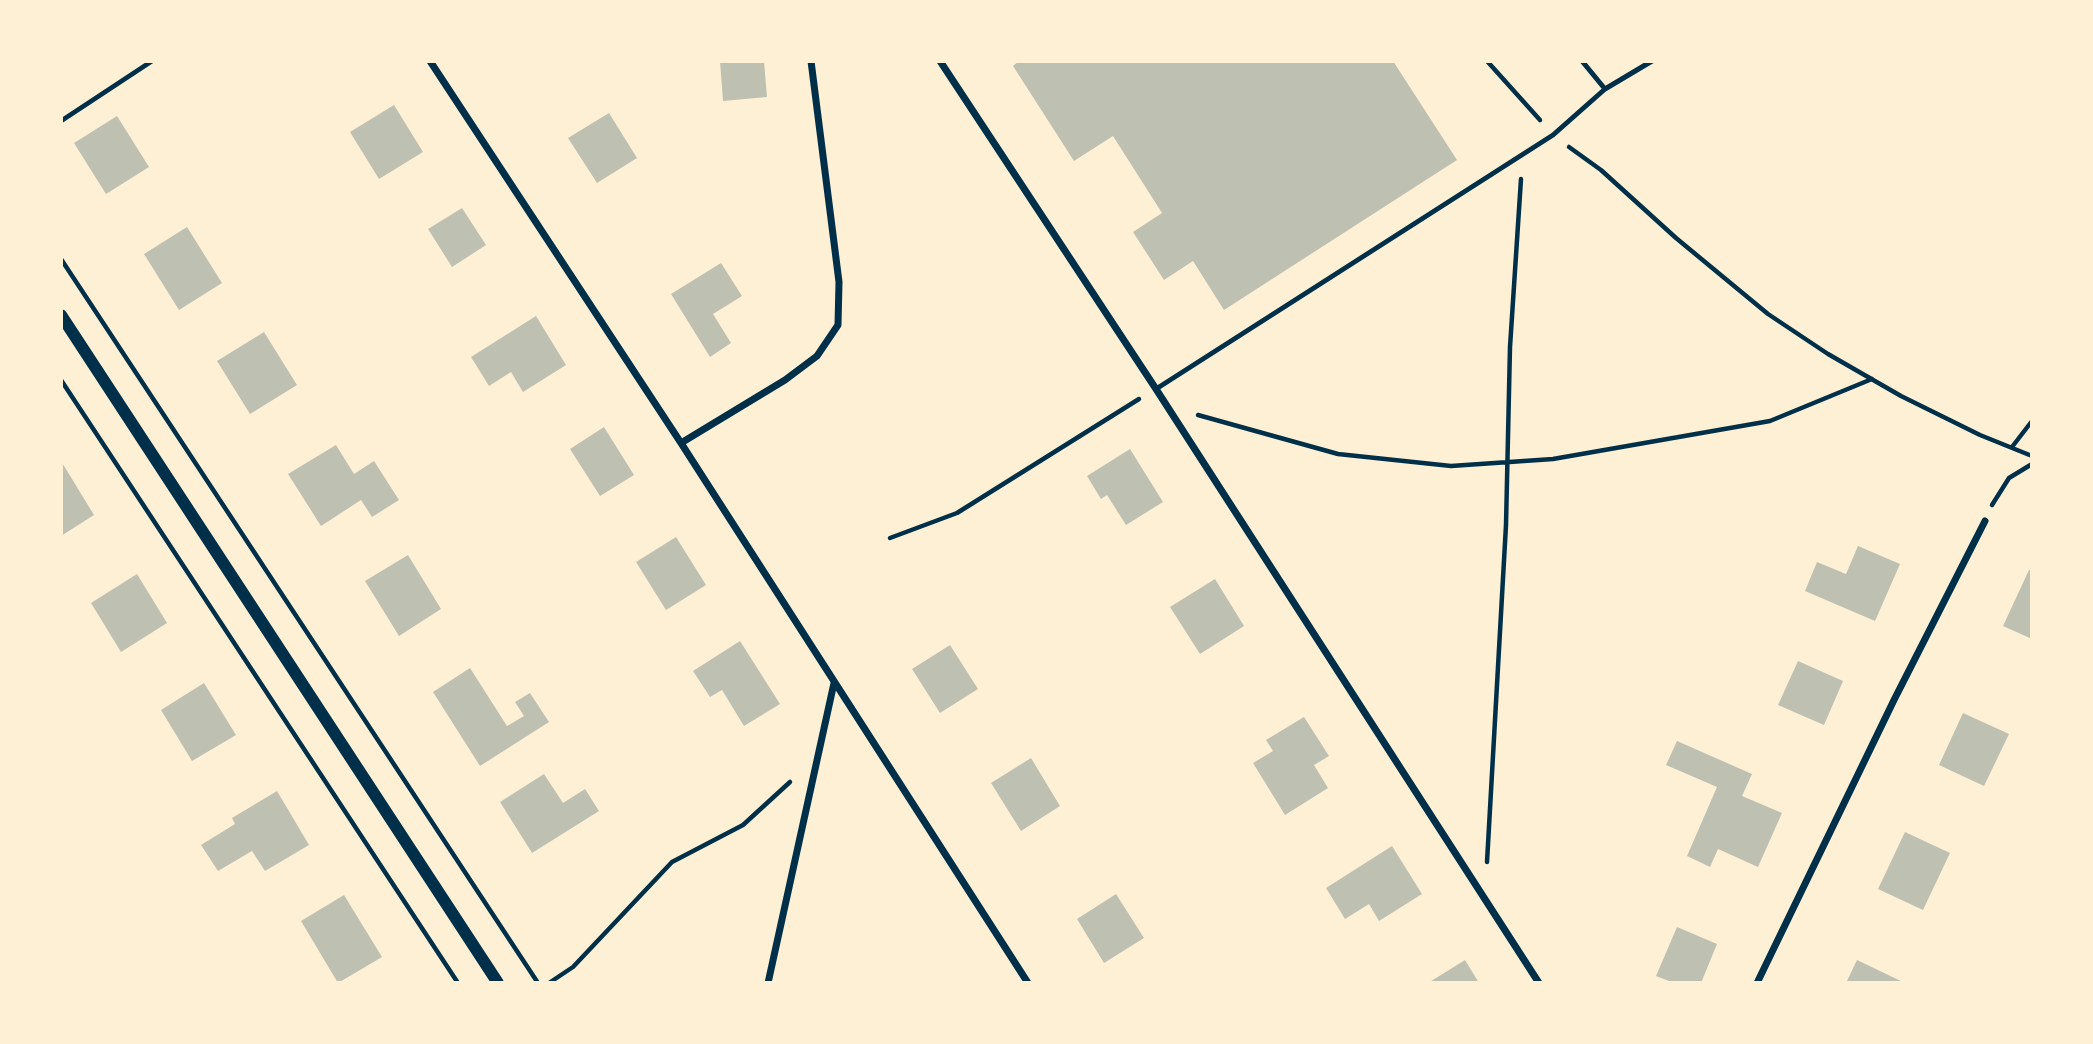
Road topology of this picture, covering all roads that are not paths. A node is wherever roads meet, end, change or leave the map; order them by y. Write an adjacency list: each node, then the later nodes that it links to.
1 (430, 61): 9 (street)
2 (811, 61): 9 (street)
3 (940, 61): 8 (street)
4 (1582, 61): 6 (lane)
5 (1652, 61): 6 (lane)
6 (1605, 89): 8 (lane)
7 (61, 315): 12 (street)
8 (1156, 389): 15 (street)
9 (681, 443): 11 (street)
10 (1985, 522): 16 (street)
11 (834, 683): 13 (street); 14 (street)
12 (498, 983)
13 (768, 983)
14 (1028, 983)
15 (1539, 983)
16 (1757, 983)

